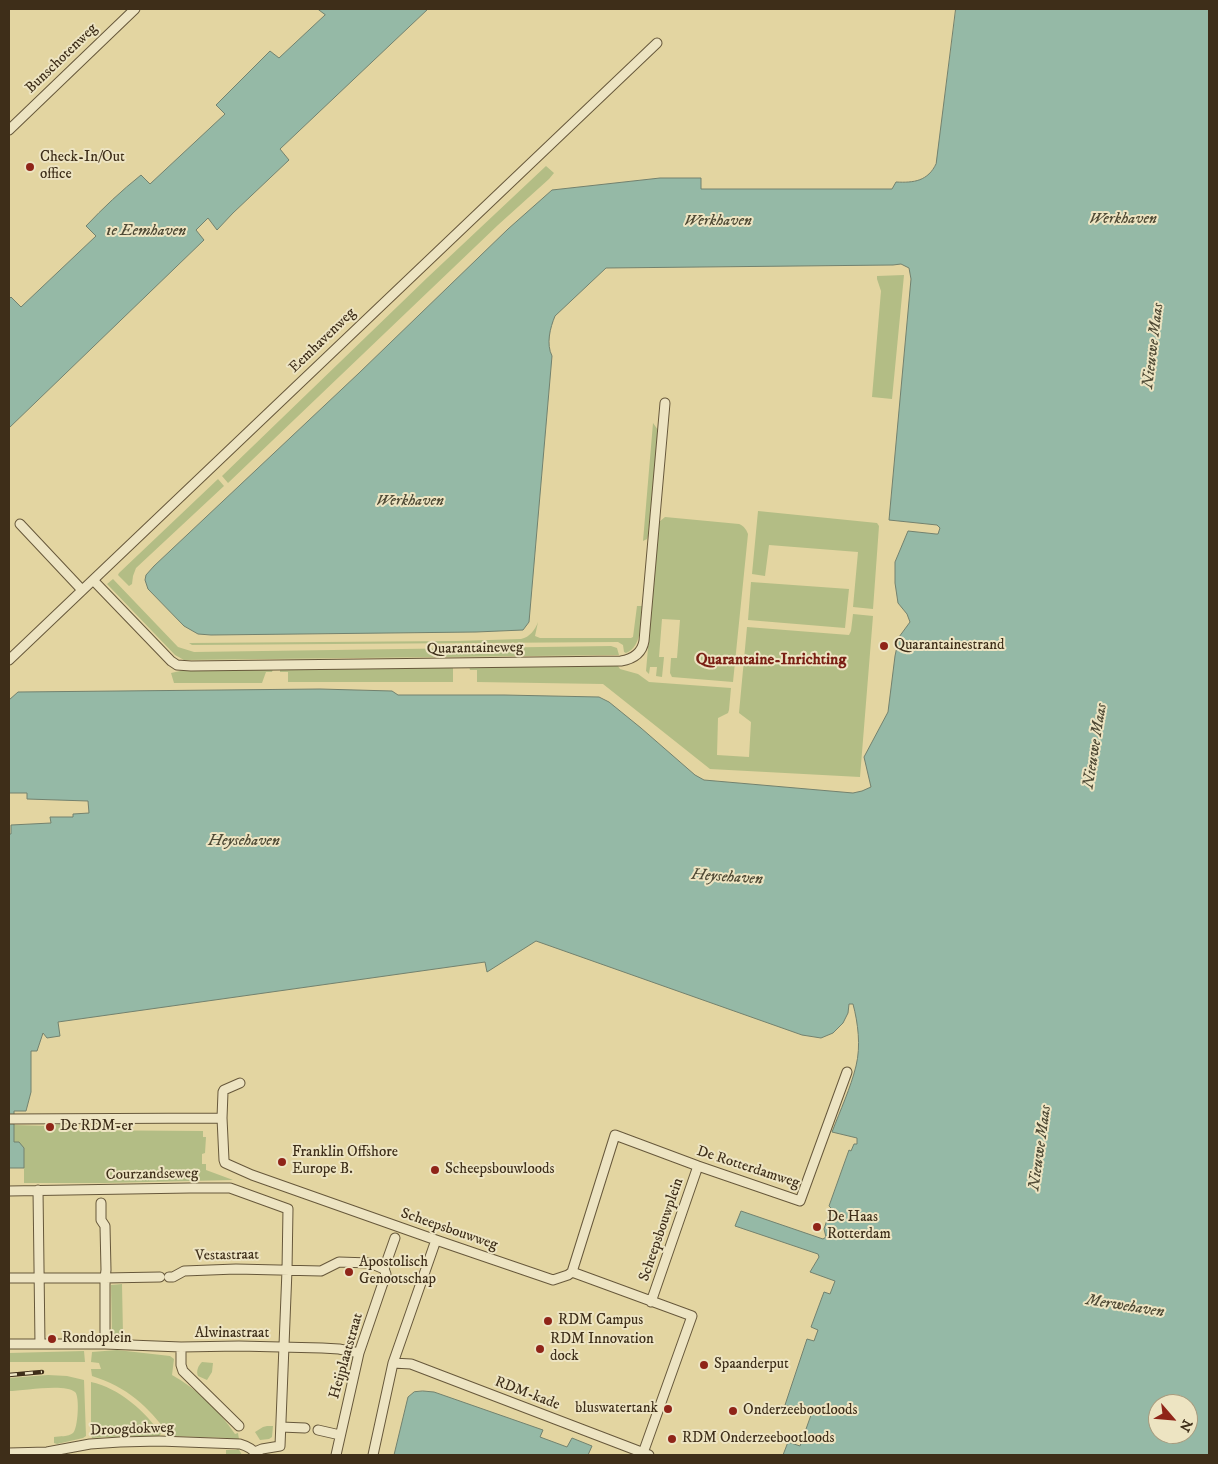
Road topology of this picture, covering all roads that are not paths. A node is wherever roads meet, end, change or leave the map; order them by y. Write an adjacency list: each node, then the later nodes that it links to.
1 (135, 9): 3 (street, Bunschotenweg)
2 (657, 43): 6 (street, Eemhavenweg)
3 (9, 130)
4 (665, 403): 6 (street, Quarantaineweg)
5 (20, 524): 7 (street)
6 (93, 580): 7 (street, Eemhavenweg)
7 (82, 590): 8 (street, Eemhavenweg)
8 (9, 660)
9 (847, 1072): 13 (street, De Rotterdamweg)
10 (240, 1083): 11 (street, Scheepsbouwweg)
11 (222, 1118): 12 (street); 18 (street, Scheepsbouwweg)
12 (9, 1119)
13 (698, 1166): 21 (street, De Rotterdamweg); 25 (street, Scheepsbouwplein)
14 (38, 1190): 15 (street, Courzandseweg); 20 (street, Courzandseweg); 23 (street)
15 (9, 1191)
16 (101, 1203): 24 (street)
17 (395, 1238): 19 (street, Heijplaatstraat)
18 (436, 1240): 21 (street, Scheepsbouwweg); 32 (street)
19 (384, 1269): 20 (street, Vestastraat); 31 (street, Heijplaatstraat)
20 (287, 1270): 24 (street, Vestastraat); 30 (street)
21 (572, 1272): 25 (street)
22 (9, 1278): 23 (street)
23 (39, 1278): 24 (street); 27 (street)
24 (105, 1278): 28 (street)
25 (651, 1302): 40 (street)
26 (9, 1344): 27 (street, Alwinastraat)
27 (40, 1344): 28 (street, Alwinastraat)
28 (105, 1344): 29 (street, Alwinastraat)
29 (181, 1347): 30 (street, Alwinastraat); 33 (street)
30 (284, 1348): 31 (street, Alwinastraat); 34 (street)
31 (359, 1353): 37 (street, Heijplaatstraat)
32 (393, 1363): 40 (street, RDM-kade); 42 (street)
33 (239, 1426)
34 (281, 1427): 35 (street); 39 (street)
35 (306, 1428)
36 (318, 1430): 37 (street)
37 (340, 1435): 41 (street, Heijplaatstraat)
38 (9, 1453): 39 (street, Droogdokweg)
39 (256, 1454)
40 (646, 1454)
41 (336, 1455)
42 (373, 1455)

